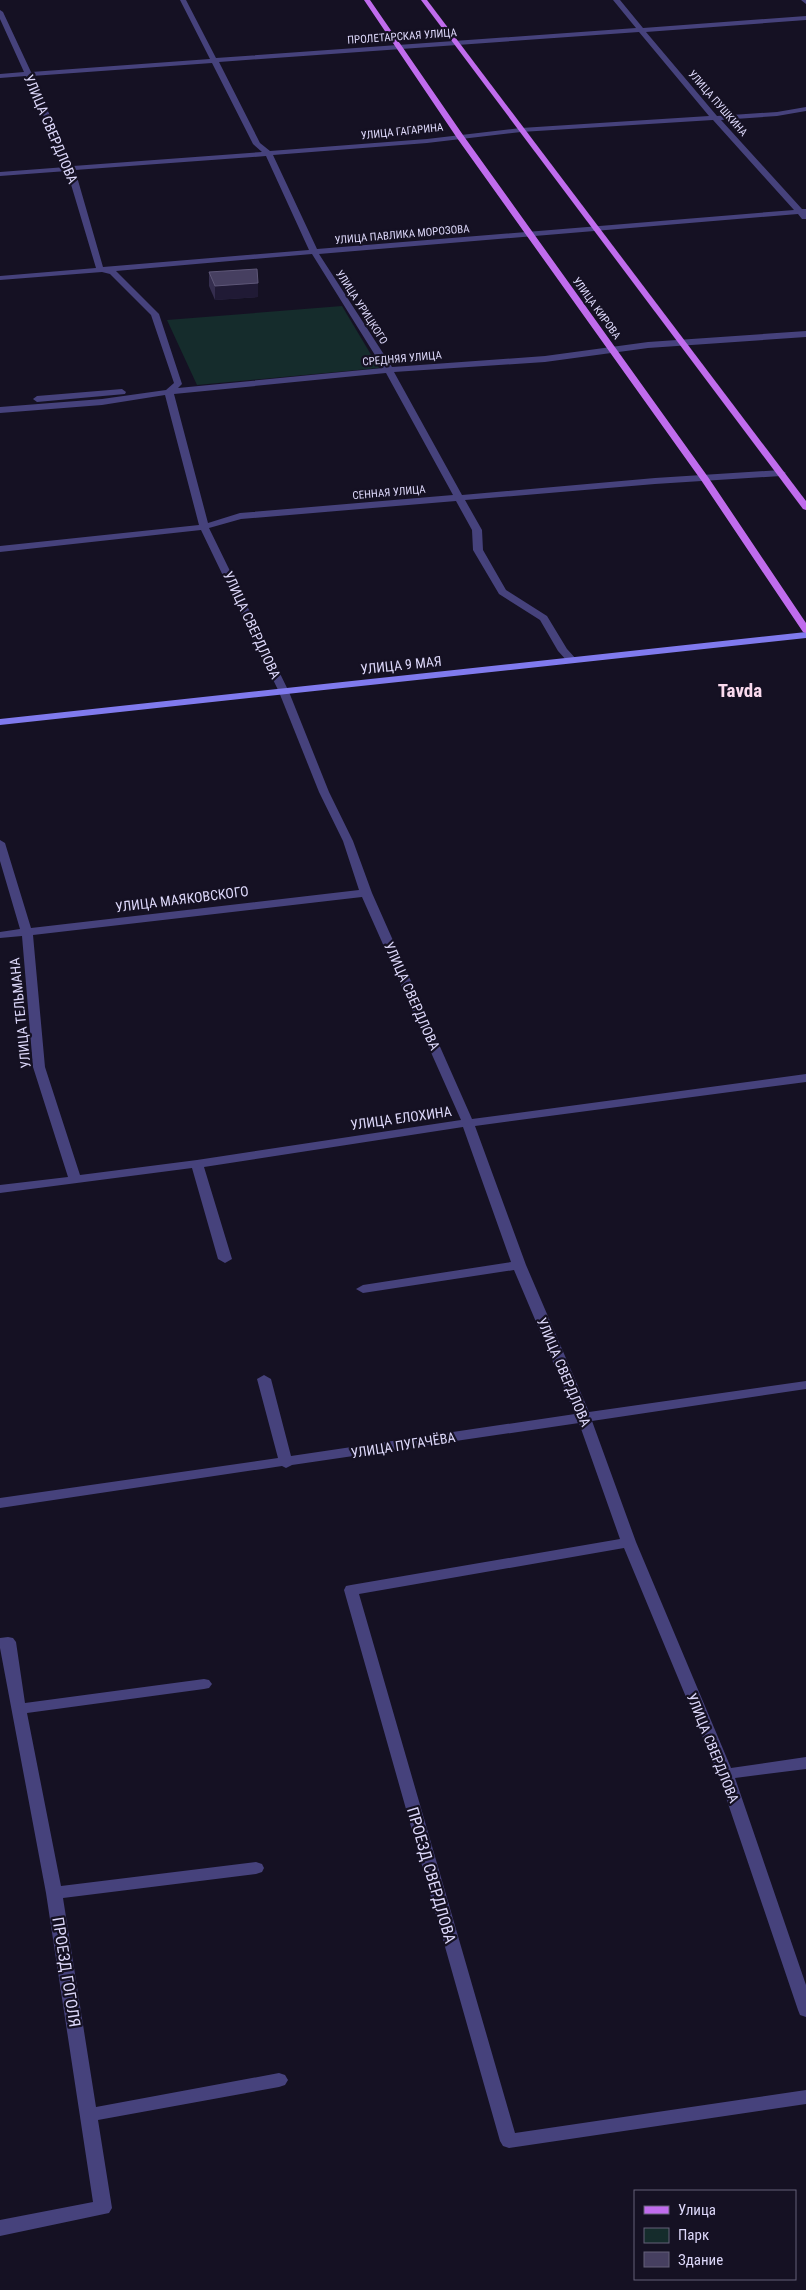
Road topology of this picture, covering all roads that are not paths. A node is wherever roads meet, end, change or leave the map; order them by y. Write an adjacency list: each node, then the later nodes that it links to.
1 (183, 0): 10 (street, УЛИЦА УРИЦКОГО)
2 (367, 0): 9 (main road, УЛИЦА КИРОВА)
3 (424, 0): 8 (main road)
4 (616, 0): 7 (street, УЛИЦА ПУШКИНА)
5 (0, 12): 11 (street, УЛИЦА СВЕРДЛОВА)
6 (806, 18): 7 (street, ПРОЛЕТАРСКАЯ УЛИЦА)
7 (642, 30): 8 (street, ПРОЛЕТАРСКАЯ УЛИЦА); 14 (street, УЛИЦА ПУШКИНА)
8 (454, 42): 9 (street, ПРОЛЕТАРСКАЯ УЛИЦА); 15 (main road)
9 (399, 46): 10 (street, ПРОЛЕТАРСКАЯ УЛИЦА); 16 (main road, УЛИЦА КИРОВА)
10 (213, 61): 11 (street, ПРОЛЕТАРСКАЯ УЛИЦА); 17 (street, УЛИЦА УРИЦКОГО)
11 (28, 74): 12 (street, ПРОЛЕТАРСКАЯ УЛИЦА); 18 (street, УЛИЦА СВЕРДЛОВА)
12 (0, 76)
13 (806, 109): 14 (street, УЛИЦА ГАГАРИНА)
14 (715, 118): 15 (street, УЛИЦА ГАГАРИНА); 20 (street, УЛИЦА ПУШКИНА)
15 (521, 130): 16 (street, УЛИЦА ГАГАРИНА); 22 (main road)
16 (460, 136): 17 (street, УЛИЦА ГАГАРИНА); 23 (main road, УЛИЦА КИРОВА)
17 (268, 153): 18 (street, УЛИЦА ГАГАРИНА); 24 (street, УЛИЦА УРИЦКОГО)
18 (70, 168): 19 (street, УЛИЦА ГАГАРИНА); 25 (street, УЛИЦА СВЕРДЛОВА)
19 (0, 174)
20 (803, 211): 21 (street, УЛИЦА ПУШКИНА); 22 (street, УЛИЦА ПАВЛИКА МОРОЗОВА)
21 (806, 218)
22 (597, 228): 23 (street, УЛИЦА ПАВЛИКА МОРОЗОВА); 28 (main road)
23 (531, 234): 24 (street, УЛИЦА ПАВЛИКА МОРОЗОВА); 29 (main road, УЛИЦА КИРОВА)
24 (314, 252): 25 (street, УЛИЦА ПАВЛИКА МОРОЗОВА); 30 (street, УЛИЦА УРИЦКОГО)
25 (100, 269): 26 (street, УЛИЦА ПАВЛИКА МОРОЗОВА); 31 (street, УЛИЦА СВЕРДЛОВА)
26 (0, 278)
27 (806, 334): 28 (street, СРЕДНЯЯ УЛИЦА)
28 (683, 342): 29 (street, СРЕДНЯЯ УЛИЦА); 34 (main road)
29 (614, 350): 30 (street, СРЕДНЯЯ УЛИЦА); 35 (main road, УЛИЦА КИРОВА)
30 (389, 370): 31 (street, СРЕДНЯЯ УЛИЦА); 36 (street, УЛИЦА УРИЦКОГО)
31 (169, 392): 32 (street); 33 (street, СРЕДНЯЯ УЛИЦА); 38 (street, УЛИЦА СВЕРДЛОВА)
32 (0, 402)
33 (0, 410)
34 (781, 473): 35 (street, СЕННАЯ УЛИЦА); 37 (main road)
35 (705, 478): 36 (street, СЕННАЯ УЛИЦА); 40 (main road, УЛИЦА КИРОВА)
36 (458, 497): 38 (street, СЕННАЯ УЛИЦА); 42 (street, УЛИЦА УРИЦКОГО)
37 (806, 507)
38 (204, 528): 39 (street, СЕННАЯ УЛИЦА); 43 (street, УЛИЦА СВЕРДЛОВА)
39 (0, 549)
40 (806, 630)
41 (806, 635): 42 (street, УЛИЦА 9 МАЯ)
42 (572, 660): 43 (street, УЛИЦА 9 МАЯ)
43 (284, 692): 44 (street, УЛИЦА 9 МАЯ); 46 (street, УЛИЦА СВЕРДЛОВА)
44 (0, 722)
45 (0, 843): 47 (street, УЛИЦА ТЕЛЬМАНА)
46 (366, 893): 47 (street, УЛИЦА МАЯКОВСКОГО); 50 (street, УЛИЦА СВЕРДЛОВА)
47 (27, 932): 48 (street, УЛИЦА МАЯКОВСКОГО); 52 (street, УЛИЦА ТЕЛЬМАНА)
48 (0, 935)
49 (806, 1078): 50 (street, УЛИЦА ЕЛОХИНА)
50 (468, 1123): 51 (street, УЛИЦА ЕЛОХИНА); 55 (street, УЛИЦА СВЕРДЛОВА)
51 (197, 1164): 52 (street, УЛИЦА ЕЛОХИНА); 54 (street)
52 (75, 1180): 53 (street, УЛИЦА ЕЛОХИНА)
53 (0, 1190)
54 (225, 1258)
55 (519, 1266): 56 (street); 59 (street, УЛИЦА СВЕРДЛОВА)
56 (364, 1288)
57 (264, 1380): 60 (street)
58 (806, 1385): 59 (street, УЛИЦА ПУГАЧЁВА)
59 (584, 1418): 60 (street, УЛИЦА ПУГАЧЁВА); 62 (street, УЛИЦА СВЕРДЛОВА)
60 (286, 1463): 61 (street, УЛИЦА ПУГАЧЁВА)
61 (0, 1503)
62 (629, 1542): 67 (street, УЛИЦА СВЕРДЛОВА); 72 (street, ПРОЕЗД СВЕРДЛОВА)
63 (0, 1643): 65 (street, ПРОЕЗД ГОГОЛЯ)
64 (204, 1684): 65 (street)
65 (18, 1709): 69 (street, ПРОЕЗД ГОГОЛЯ)
66 (806, 1763): 67 (street)
67 (726, 1774): 70 (street, УЛИЦА СВЕРДЛОВА)
68 (256, 1868): 69 (street)
69 (54, 1893): 73 (street, ПРОЕЗД ГОГОЛЯ)
70 (806, 2010)
71 (279, 2080): 73 (street)
72 (806, 2097)
73 (89, 2115): 74 (street, ПРОЕЗД ГОГОЛЯ)
74 (0, 2228)

